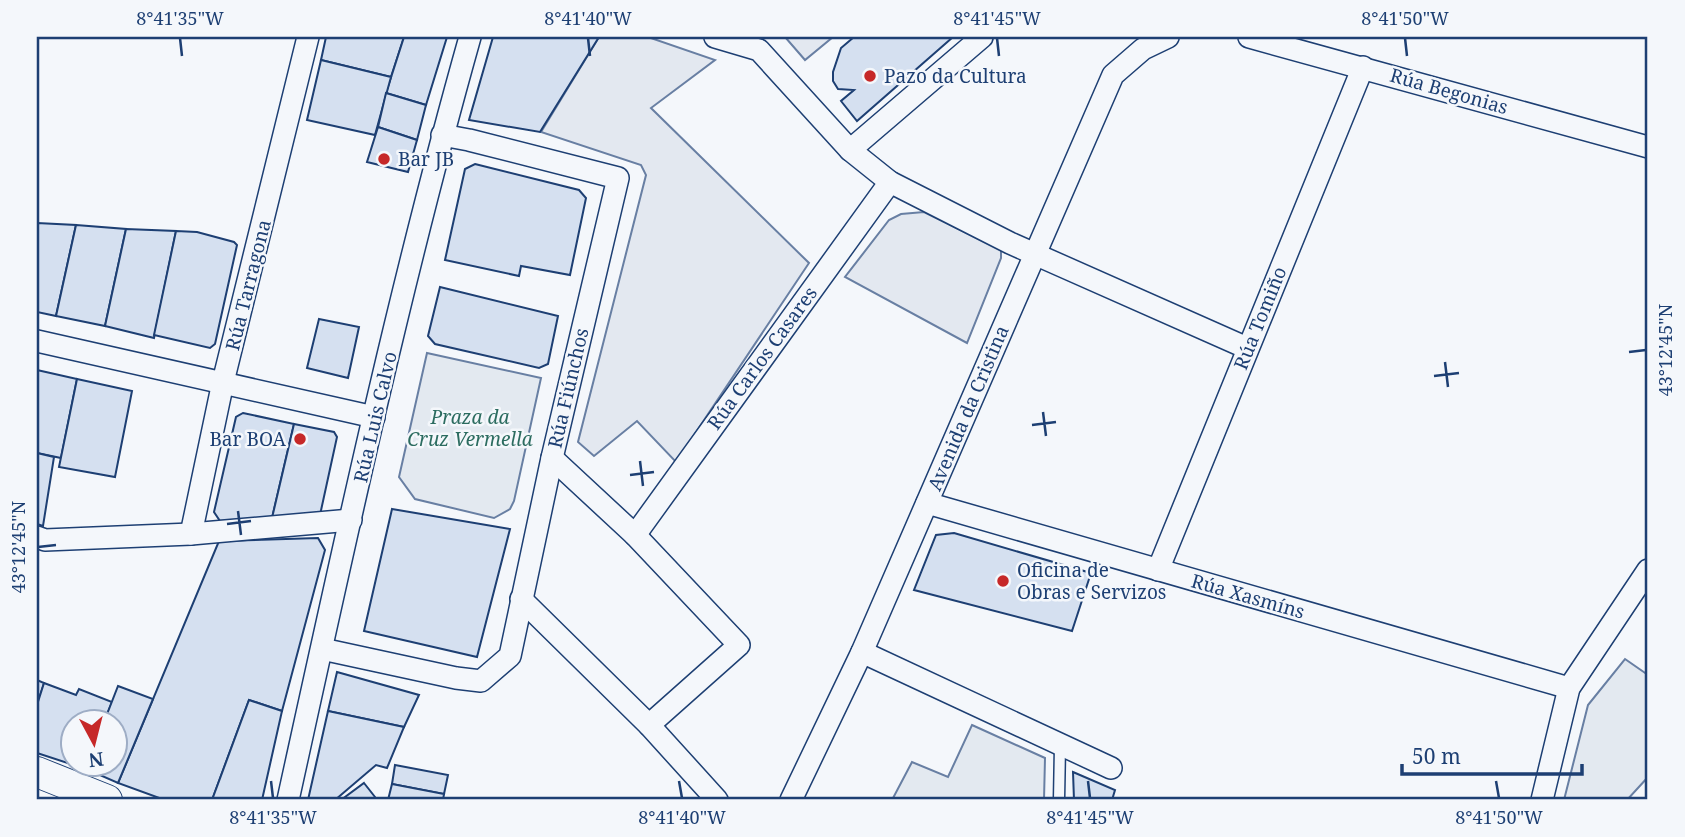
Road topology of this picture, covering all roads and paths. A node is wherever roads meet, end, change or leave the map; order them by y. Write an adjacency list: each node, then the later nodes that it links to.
1 (308, 37): 16 (street, Rúa Tarragona)
2 (470, 37): 9 (street, Rúa Luis Calvo)
3 (715, 37): 7 (street)
4 (982, 37): 11 (street)
5 (1168, 37): 13 (street, Avenida da Cristina)
6 (1249, 37): 8 (street, Rúa Begonias)
7 (751, 41): 11 (street)
8 (1363, 67): 10 (street, Rúa Begonias); 15 (street, Rúa Tomiño)
9 (442, 135): 17 (street, Rúa Luis Calvo); 18 (street, Rúa Fiúnchos)
10 (1648, 147)
11 (850, 149): 12 (street)
12 (890, 182): 13 (street); 22 (street, Rúa Carlos Casares)
13 (1035, 254): 15 (street); 19 (street, Avenida da Cristina)
14 (37, 341): 16 (street)
15 (1247, 348): 24 (street, Rúa Tomiño)
16 (223, 382): 17 (street); 21 (street, Rúa Tarragona)
17 (374, 417): 20 (street, Rúa Luis Calvo)
18 (552, 457): 22 (street); 26 (street, Rúa Fiúnchos)
19 (927, 503): 24 (street, Rúa Xasmíns); 28 (street, Avenida da Cristina)
20 (351, 520): 21 (street); 27 (street, Rúa Luis Calvo)
21 (191, 534): 23 (street)
22 (635, 535): 30 (street)
23 (37, 537)
24 (1158, 570): 29 (street, Rúa Xasmíns)
25 (1648, 570): 29 (street)
26 (521, 599): 27 (street, Rúa Fiúnchos); 30 (street)
27 (322, 649): 35 (street, Rúa Luis Calvo)
28 (862, 652): 31 (street); 37 (street, Avenida da Cristina)
29 (1569, 688): 39 (street)
30 (649, 725): 36 (street)
31 (1060, 746): 32 (street); 38 (lane)
32 (1111, 768)
33 (37, 772): 34 (street)
34 (107, 800)
35 (288, 800)
36 (717, 800)
37 (790, 800)
38 (1059, 800)
39 (1542, 800)

